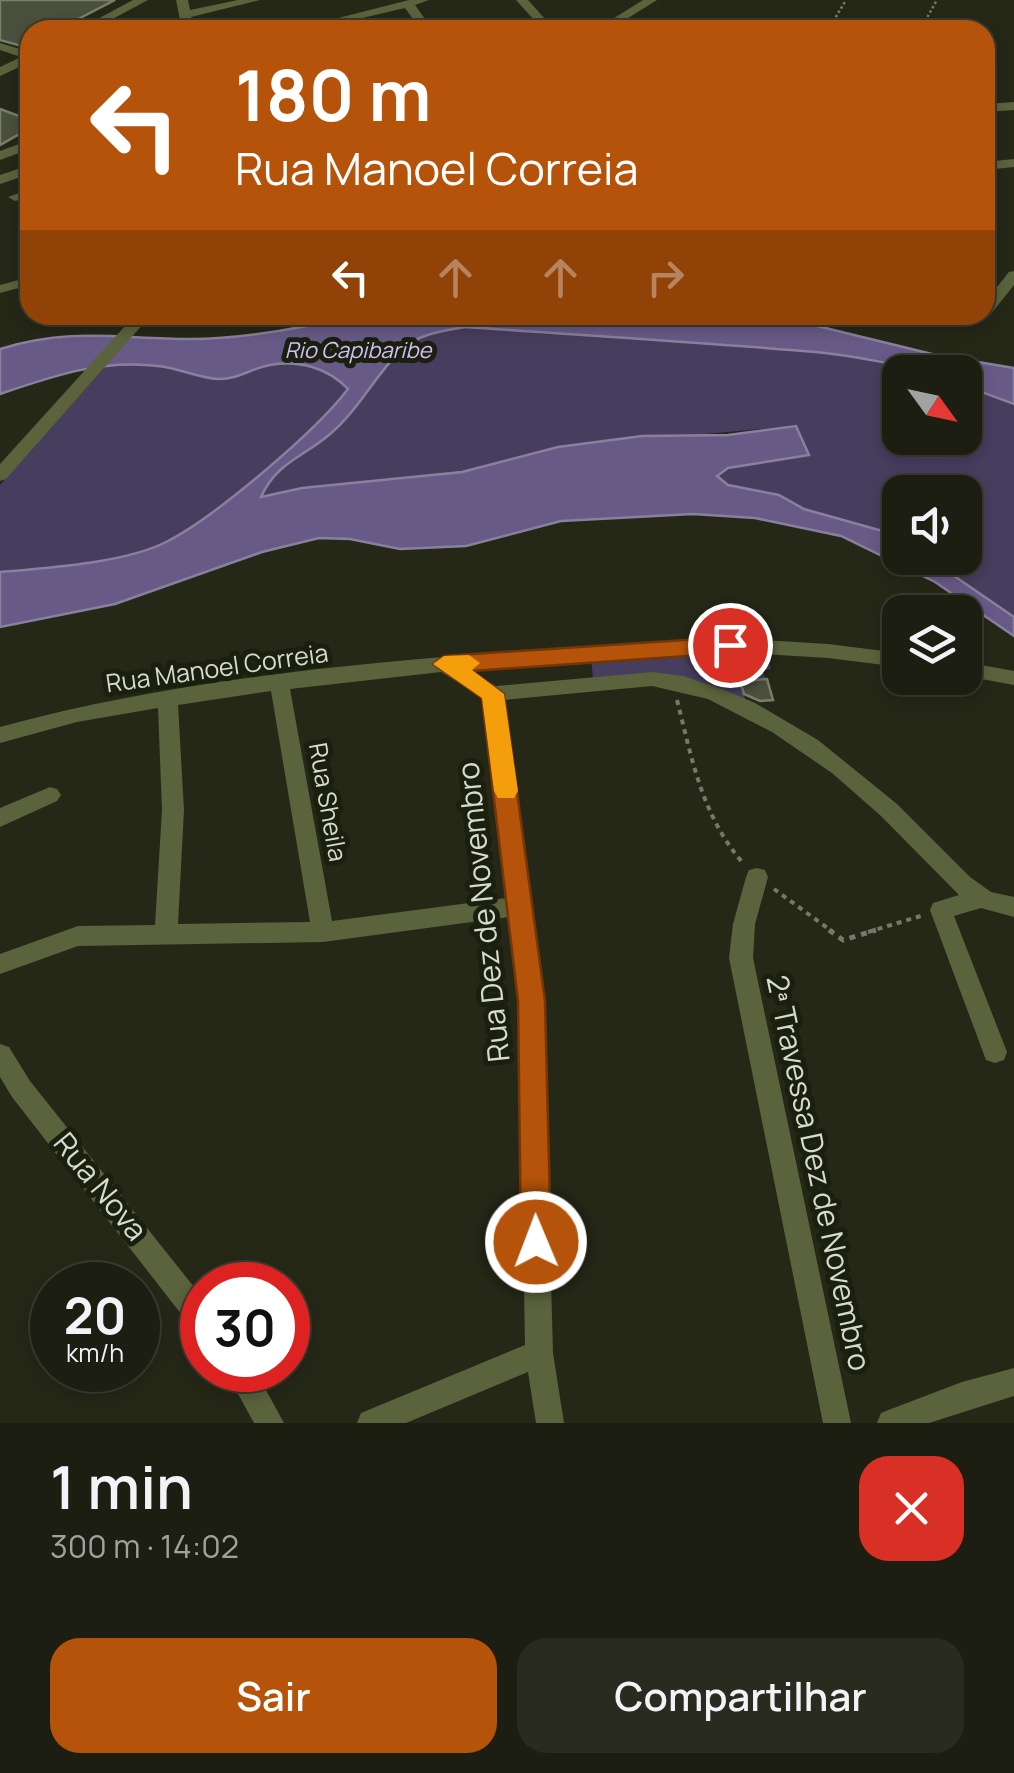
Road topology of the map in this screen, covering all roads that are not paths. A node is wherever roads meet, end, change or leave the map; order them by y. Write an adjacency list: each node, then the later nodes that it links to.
1 (142, 0): 9 (street)
2 (182, 0): 8 (street)
3 (254, 0): 8 (street)
4 (423, 0): 7 (street)
5 (522, 0): 13 (street)
6 (651, 0): 14 (street)
7 (408, 4): 11 (street); 12 (street)
8 (184, 16): 10 (street)
9 (103, 20)
10 (185, 20)
11 (340, 20)
12 (420, 20)
13 (540, 20)
14 (618, 20)
15 (1014, 275): 16 (street)
16 (995, 299)
17 (135, 325): 18 (street)
18 (0, 476)
19 (882, 658): 20 (street, Rua Manoel Correia)
20 (444, 664): 23 (street, Rua Manoel Correia); 24 (street)
21 (982, 673): 22 (street)
22 (1014, 678)
23 (279, 681): 25 (street, Rua Manoel Correia); 33 (street, Rua Sheila)
24 (493, 694): 30 (street); 31 (street, Rua Dez de Novembro)
25 (168, 699): 26 (street, Rua Manoel Correia); 34 (street)
26 (0, 735)
27 (50, 795): 28 (street)
28 (0, 818)
29 (757, 877): 45 (street, 2ª Travessa Dez de Novembro)
30 (981, 898): 32 (street); 36 (street)
31 (522, 906): 33 (street); 39 (street, Rua Dez de Novembro)
32 (1014, 907)
33 (323, 932): 34 (street)
34 (166, 933): 35 (street)
35 (0, 964)
36 (994, 1052)
37 (0, 1055): 38 (street, Rua Nova)
38 (180, 1290)
39 (539, 1352): 43 (street); 44 (street, Rua Dez de Novembro)
40 (1014, 1382): 46 (street)
41 (251, 1392): 42 (street)
42 (270, 1423)
43 (371, 1423)
44 (550, 1423)
45 (837, 1423)
46 (891, 1423)

